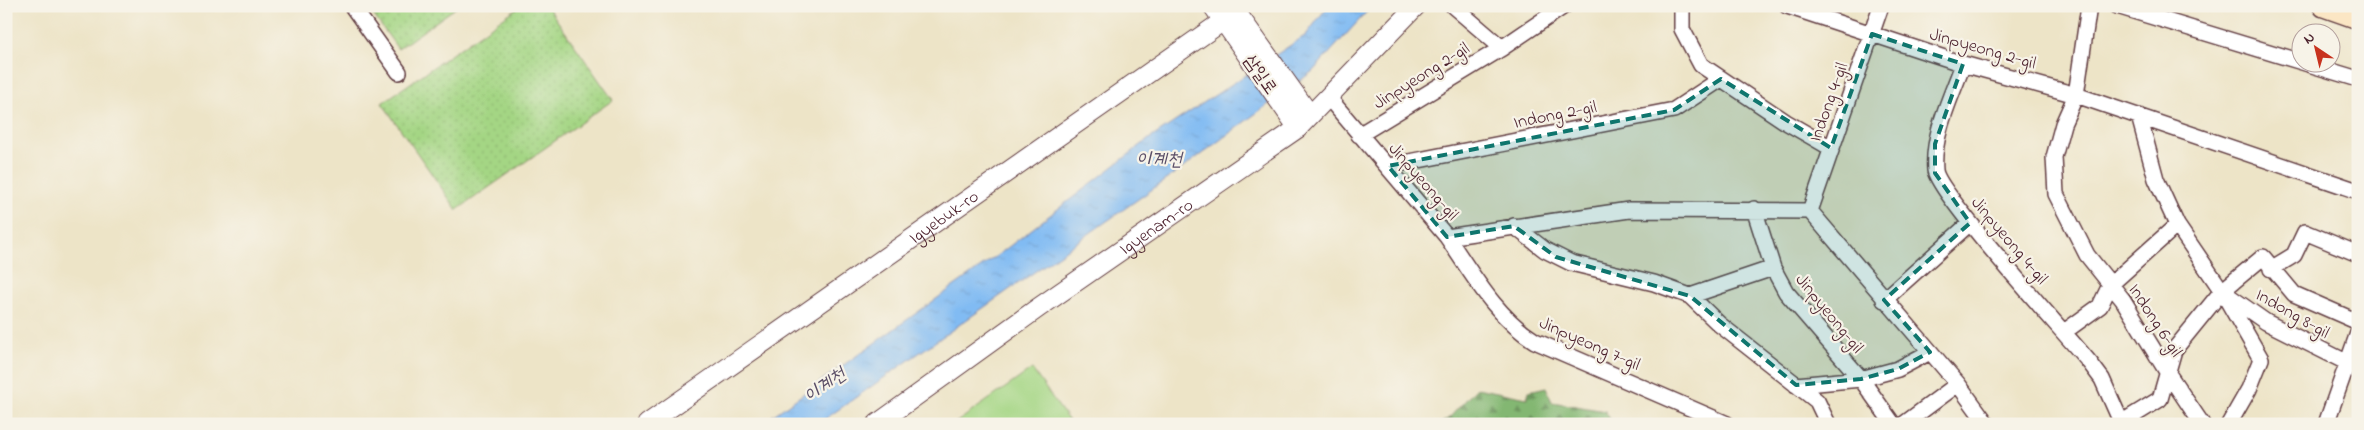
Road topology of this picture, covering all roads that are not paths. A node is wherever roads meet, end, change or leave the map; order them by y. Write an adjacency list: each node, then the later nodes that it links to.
1 (352, 6): 17 (street)
2 (1416, 6): 22 (street, Igyenam-ro)
3 (1453, 6): 14 (street, Jinpyeong 2-gil)
4 (1564, 6): 14 (street, Jinpyeong 2-gil)
5 (1682, 6): 19 (street)
6 (1787, 6): 13 (street, Jinpyeong 2-gil)
7 (1882, 6): 13 (street, Indong 4-gil)
8 (2089, 6): 21 (street, Indong 6-gil)
9 (2117, 6): 15 (street)
10 (2324, 6): 12 (main road)
11 (1229, 10): 24 (street, 삼일로); 52 (street, Igyebuk-ro)
12 (2358, 18)
13 (1872, 34): 16 (street, Jinpyeong 2-gil); 26 (street, Indong 4-gil)
14 (1502, 48): 25 (street, Jinpyeong 2-gil)
15 (2292, 59)
16 (1964, 64): 21 (street, Jinpyeong 2-gil); 31 (street, Jinpyeong 4-gil)
17 (399, 72)
18 (2335, 72): 20 (street)
19 (1721, 79): 26 (street); 27 (street, Indong 2-gil)
20 (2358, 79)
21 (2076, 94): 23 (street, Jinpyeong 2-gil); 38 (street, Indong 6-gil)
22 (1328, 97): 24 (street, Igyenam-ro); 25 (street, Jinpyeong-gil)
23 (2139, 116): 28 (street, Jinpyeong 2-gil); 32 (street)
24 (1304, 122): 53 (street, Igyenam-ro)
25 (1360, 135): 27 (street, Jinpyeong-gil)
26 (1831, 148): 30 (street, Indong 4-gil)
27 (1388, 166): 34 (street, Jinpyeong-gil)
28 (2358, 191)
29 (1754, 209): 30 (street, Jinpyeong-gil); 33 (street, Jinpyeong-gil); 37 (street, Jinpyeong-gil)
30 (1810, 211): 41 (street)
31 (1970, 223): 41 (street); 43 (street, Jinpyeong 4-gil)
32 (2177, 225): 38 (street, Indong 6-gil); 39 (street)
33 (1514, 226): 34 (street, Jinpyeong-gil); 40 (street)
34 (1447, 237): 54 (street, Jinpyeong 7-gil)
35 (2358, 254): 36 (street, Indong 8-gil)
36 (2267, 263): 39 (street, Indong 6-gil); 42 (street, Indong 8-gil)
37 (1773, 268): 40 (street, Jinpyeong-gil); 48 (street, Jinpyeong-gil)
38 (2110, 285): 43 (street, Indong 6-gil); 47 (street, Indong 6-gil)
39 (2222, 291): 46 (street, Indong 8-gil); 47 (street, Indong 6-gil); 60 (street)
40 (1690, 296): 50 (street)
41 (1884, 300): 45 (street)
42 (2358, 322)
43 (2064, 332): 51 (street, Jinpyeong 4-gil)
44 (2358, 334): 46 (street, Indong 8-gil)
45 (1930, 352): 48 (street, Jinpyeong-gil); 49 (street)
46 (2352, 366): 61 (street, Indong 8-gil)
47 (2169, 375): 51 (street, Indong 6-gil); 59 (street, Indong 6-gil)
48 (1861, 379): 50 (street, Jinpyeong-gil); 56 (street, Jinpyeong-gil)
49 (1958, 384): 57 (street); 58 (street)
50 (1796, 385): 55 (street)
51 (2121, 423)
52 (647, 424)
53 (877, 424)
54 (1727, 424)
55 (1828, 424)
56 (1893, 424)
57 (1904, 424)
58 (1987, 424)
59 (2202, 424)
60 (2228, 424)
61 (2326, 424)

